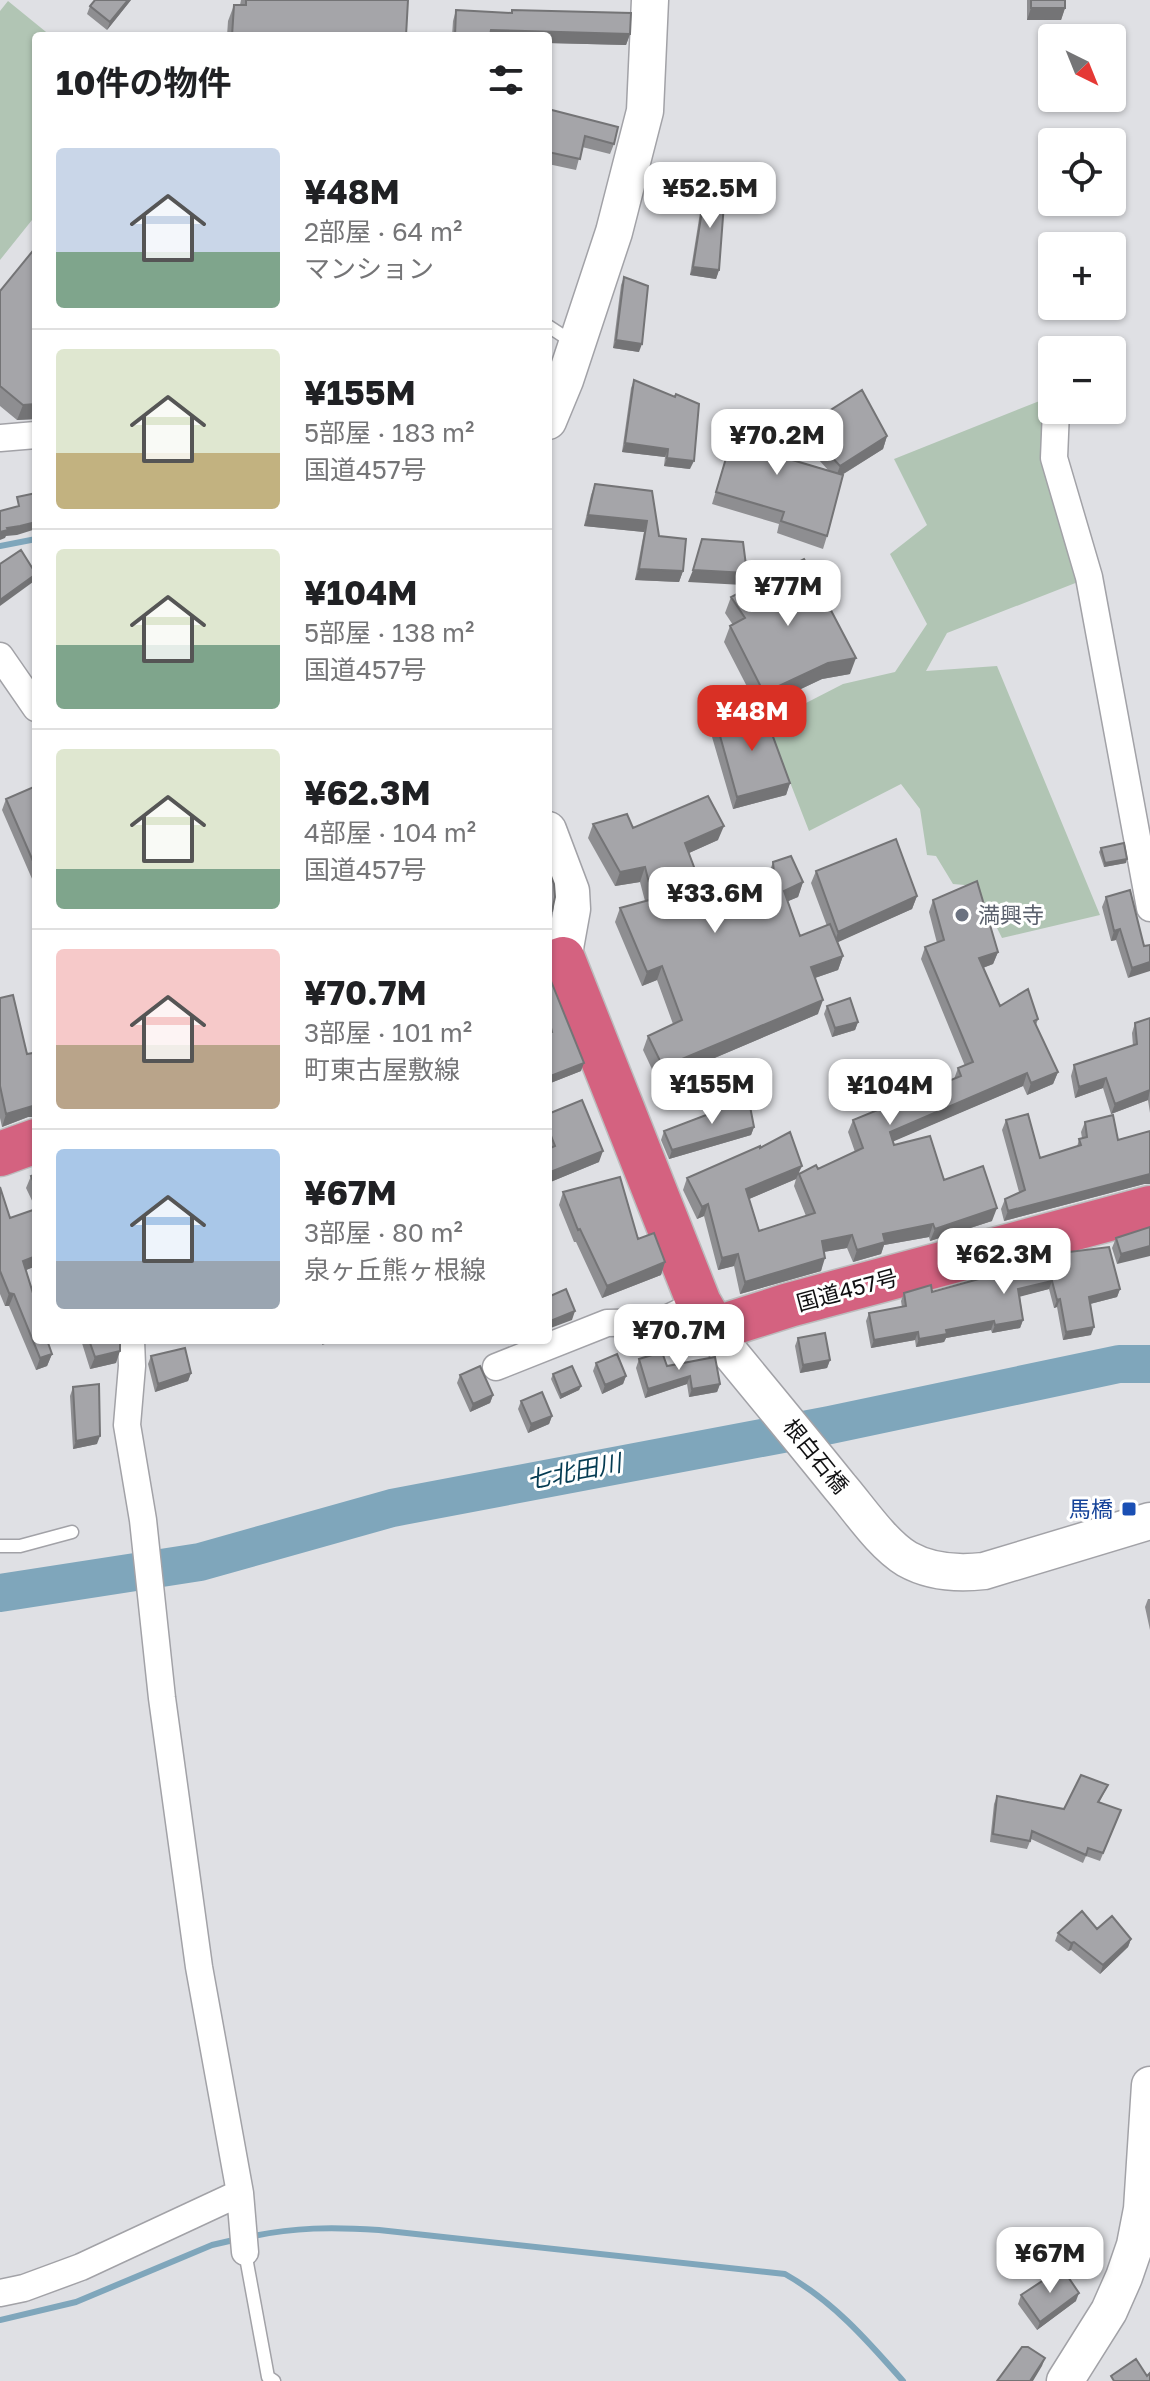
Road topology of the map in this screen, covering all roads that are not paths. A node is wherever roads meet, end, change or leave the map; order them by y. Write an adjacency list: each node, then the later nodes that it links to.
1 (650, 0): 2 (street)
2 (562, 335): 3 (street)
3 (552, 396)
4 (1055, 424): 10 (street)
5 (32, 435): 6 (street)
6 (0, 438)
7 (0, 656): 8 (street)
8 (32, 702)
9 (552, 841): 11 (street)
10 (1150, 908)
11 (555, 962): 15 (highway)
12 (32, 1142): 13 (highway)
13 (0, 1154)
14 (1150, 1208): 15 (highway, 国道457号)
15 (706, 1316): 17 (street); 18 (street, 根白石橋)
16 (131, 1344): 22 (street)
17 (496, 1367)
18 (1150, 1521)
19 (72, 1532): 20 (lane)
20 (0, 1546)
21 (1150, 2085): 26 (street)
22 (241, 2200): 23 (street); 24 (street)
23 (245, 2248): 25 (lane)
24 (0, 2293)
25 (274, 2381)
26 (1065, 2381)

